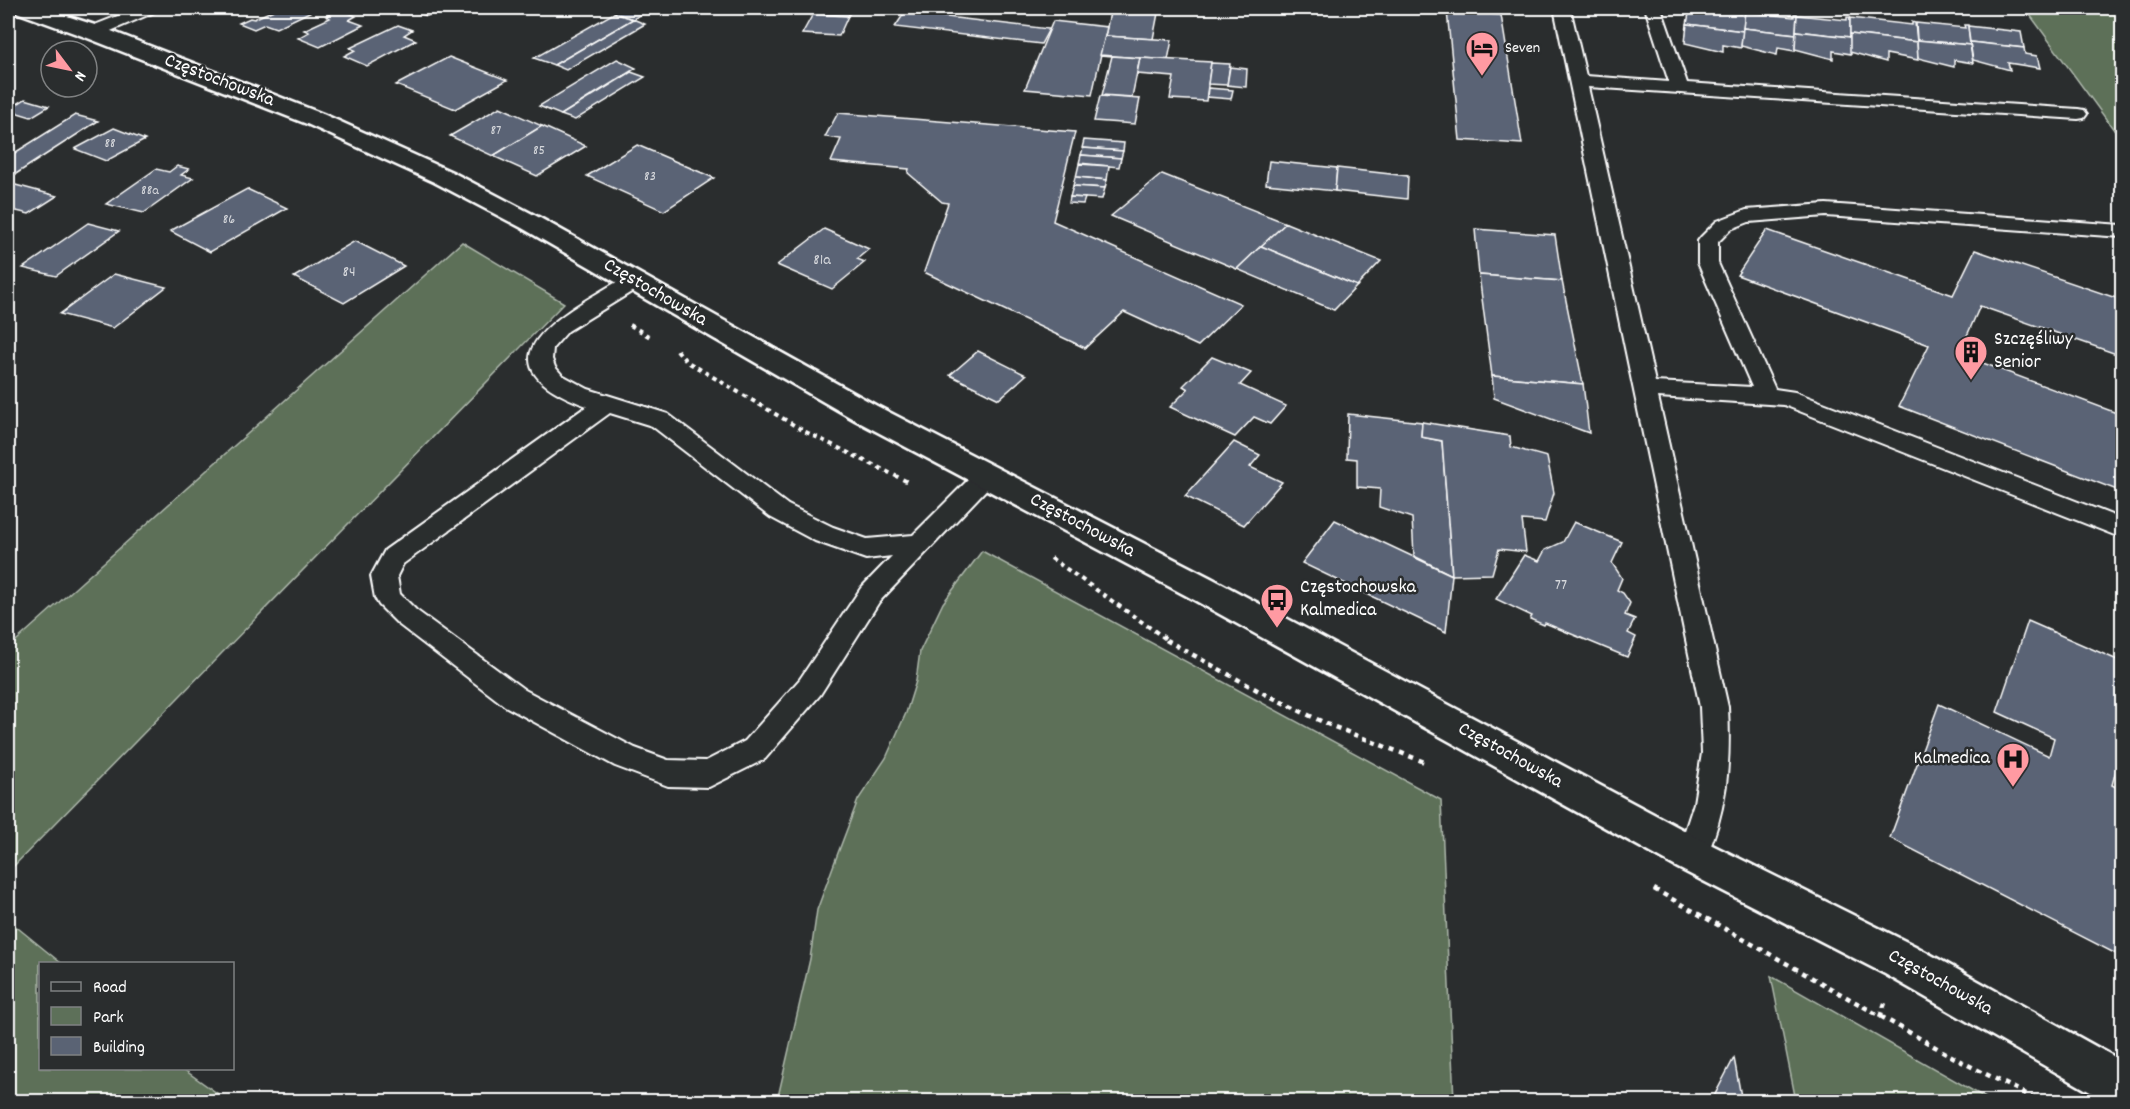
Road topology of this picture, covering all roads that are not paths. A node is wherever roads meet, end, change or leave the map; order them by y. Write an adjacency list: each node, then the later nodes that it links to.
1 (22, 8): 5 (main road, Częstochowska)
2 (151, 8): 5 (lane)
3 (1562, 8): 6 (lane)
4 (1653, 8): 7 (lane)
5 (93, 32): 10 (main road, Częstochowska)
6 (1579, 81): 7 (lane); 11 (lane)
7 (1680, 88): 8 (lane)
8 (2078, 114)
9 (2122, 231): 12 (lane)
10 (633, 281): 13 (lane); 14 (main road, Częstochowska)
11 (1644, 389): 12 (lane); 17 (lane)
12 (1766, 394): 15 (lane)
13 (606, 404): 16 (lane); 16 (lane)
14 (987, 476): 16 (lane); 17 (main road, Częstochowska)
15 (2122, 530)
16 (920, 544)
17 (1692, 855): 18 (main road, Częstochowska)
18 (2122, 1085)

